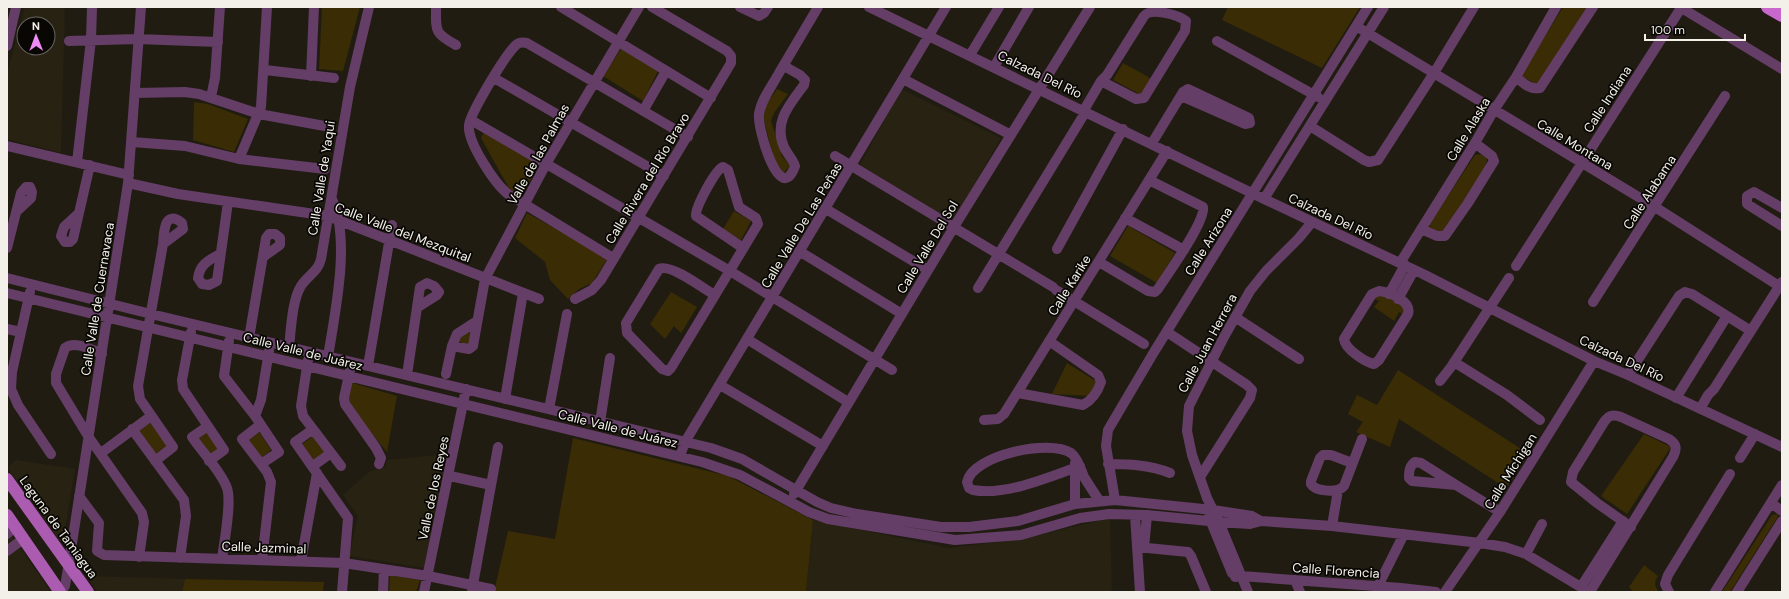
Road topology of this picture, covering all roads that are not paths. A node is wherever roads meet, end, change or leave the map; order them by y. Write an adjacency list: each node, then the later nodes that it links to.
1 (16, 7): 38 (street)
2 (92, 7): 32 (street)
3 (140, 7): 31 (street, Calle Valle de Cuernavaca)
4 (220, 7): 36 (street)
5 (267, 7): 43 (street)
6 (314, 7): 46 (street)
7 (369, 7): 89 (street, Calle Valle de Yaqui)
8 (436, 7): 37 (street)
9 (562, 7): 34 (street)
10 (639, 7): 34 (street, Valle de las Palmas)
11 (652, 7): 59 (street, Calle Rivera del Río Bravo)
12 (740, 7): 13 (street)
13 (768, 7)
14 (818, 7): 40 (street)
15 (869, 7): 30 (street, Calzada Del Río)
16 (946, 7): 30 (street, Calle Valle De Las Peñas)
17 (999, 7): 39 (street)
18 (1029, 7): 41 (street)
19 (1090, 7): 53 (street, Calle Valle Del Sol)
20 (1368, 7): 28 (street, Calle Arizona)
21 (1384, 7): 29 (street)
22 (1474, 7): 45 (street)
23 (1556, 7): 47 (street, Calle Alaska)
24 (1593, 7): 47 (street)
25 (1681, 7): 42 (street); 80 (street, Calle Indiana)
26 (1768, 7): 27 (highway)
27 (1782, 15)
28 (1356, 26): 29 (street, Calle Montana); 55 (street, Calle Arizona)
29 (1368, 33): 45 (street, Calle Montana); 60 (street)
30 (929, 35): 39 (street, Calzada Del Río); 50 (street, Calle Valle De Las Peñas)
31 (138, 39): 32 (street); 36 (street); 54 (street, Calle Valle de Cuernavaca)
32 (91, 40): 33 (street); 79 (street)
33 (70, 41)
34 (619, 41): 44 (street); 52 (street, Valle de las Palmas)
35 (1216, 41): 55 (street)
36 (218, 42): 58 (street)
37 (456, 45)
38 (7, 46)
39 (970, 55): 41 (street, Calzada Del Río)
40 (784, 66): 40 (street)
41 (994, 67): 53 (street, Calzada Del Río)
42 (1782, 68)
43 (264, 70): 46 (street); 64 (street)
44 (666, 71): 59 (street); 62 (street)
45 (1434, 73): 61 (street, Calle Montana); 68 (street)
46 (311, 76): 48 (street)
47 (1516, 77): 61 (street, Calle Alaska)
48 (334, 78)
49 (494, 78): 52 (street); 65 (street); 67 (street)
50 (903, 79): 70 (street); 83 (street, Calle Valle De Las Peñas)
51 (1104, 80): 51 (street); 63 (street)
52 (594, 83): 62 (street); 65 (street, Valle de las Palmas)
53 (1040, 89): 63 (street, Calzada Del Río); 70 (street, Calle Valle Del Sol)
54 (135, 93): 58 (street); 72 (street, Calle Valle de Cuernavaca)
55 (1314, 94): 60 (street); 88 (street, Calle Arizona)
56 (1181, 96): 56 (street); 73 (street)
57 (1725, 96): 93 (street, Calle Alabama)
58 (211, 97): 64 (street)
59 (711, 98): 71 (street, Calle Rivera del Río Bravo)
60 (1326, 101): 68 (street)
61 (1494, 110): 74 (street, Calle Alaska); 80 (street, Calle Montana)
62 (643, 111): 71 (street)
63 (1085, 113): 69 (street, Calzada Del Río); 115 (street)
64 (259, 114): 66 (street); 78 (street)
65 (571, 122): 81 (street, Valle de las Palmas); 85 (street)
66 (330, 126)
67 (470, 126): 81 (street); 92 (street)
68 (1310, 126): 90 (street)
69 (1123, 129): 73 (street, Calzada Del Río); 111 (street)
70 (1011, 135): 105 (street, Calle Valle Del Sol)
71 (688, 137): 85 (street, Calle Rivera del Río Bravo)
72 (132, 142): 78 (street); 86 (street, Calle Valle de Cuernavaca)
73 (1152, 143): 76 (street, Calzada Del Río)
74 (1475, 143): 106 (street, Calle Alaska); 106 (street)
75 (7, 146): 79 (street, Calle Valle del Mezquital)
76 (1167, 150): 87 (street, Calle Karike); 88 (street, Calzada Del Río)
77 (835, 156): 83 (street)
78 (239, 160): 84 (street)
79 (77, 162): 82 (street, Calle Valle del Mezquital)
80 (1581, 162): 93 (street, Calle Montana); 120 (street, Calle Indiana)
81 (546, 164): 92 (street, Valle de las Palmas); 99 (street)
82 (90, 165): 86 (street, Calle Valle del Mezquital); 97 (street)
83 (851, 167): 95 (street, Calle Valle De Las Peñas); 105 (street)
84 (325, 169)
85 (664, 176): 99 (street, Calle Rivera del Río Bravo)
86 (128, 179): 91 (street, Calle Valle del Mezquital); 140 (street, Calle Valle de Cuernavaca)
87 (1149, 180): 100 (street, Calle Karike); 112 (street)
88 (1252, 193): 90 (street, Calzada Del Río); 154 (street, Calle Arizona)
89 (331, 198): 98 (street, Calle Valle de Yaqui); 101 (street)
90 (1264, 199): 102 (street, Calzada Del Río)
91 (228, 202): 98 (street, Calle Valle del Mezquital); 114 (street)
92 (525, 205): 117 (street); 125 (street, Valle de las Palmas)
93 (1655, 207): 126 (street, Calle Montana); 139 (street, Calle Alabama)
94 (1782, 208): 104 (street)
95 (826, 209): 113 (street, Calle Valle De Las Peñas); 121 (street)
96 (17, 211): 109 (street)
97 (78, 214)
98 (328, 216): 101 (street, Calle Valle del Mezquital); 165 (street, Calle Valle de Yaqui)
99 (638, 218): 117 (street, Calle Rivera del Río Bravo); 122 (street)
100 (1125, 218): 112 (street); 118 (street, Calle Karike)
101 (339, 220): 107 (street, Calle Valle del Mezquital); 169 (street)
102 (1312, 222): 119 (street, Calzada Del Río); 148 (street, Calle Juan Herrera)
103 (392, 225): 107 (street)
104 (1782, 226)
105 (954, 227): 115 (street); 121 (street, Calle Valle Del Sol)
106 (1421, 229): 119 (street, Calle Alaska)
107 (389, 240): 125 (street, Calle Valle del Mezquital); 178 (street)
108 (163, 244): 143 (street)
109 (7, 248)
110 (743, 248): 110 (street); 122 (street)
111 (1057, 249)
112 (1184, 250): 118 (street)
113 (799, 251): 133 (street, Calle Valle De Las Peñas); 145 (street)
114 (220, 254)
115 (998, 254): 128 (street); 138 (street)
116 (263, 257): 158 (street)
117 (613, 258): 135 (street, Calle Rivera del Río Bravo)
118 (1099, 262): 138 (street, Calle Karike)
119 (1406, 266): 131 (street, Calle Alaska); 137 (street, Calle Alaska); 142 (street, Calzada Del Río)
120 (1516, 266)
121 (928, 270): 145 (street, Calle Valle Del Sol)
122 (730, 271): 132 (street); 133 (street)
123 (7, 278): 127 (street, Calle Valle de Juárez)
124 (1509, 278): 142 (street)
125 (485, 279): 130 (street, Calle Valle del Mezquital); 149 (street, Valle de las Palmas)
126 (1781, 284): 155 (street)
127 (32, 285): 134 (street); 140 (street, Calle Valle de Juárez)
128 (978, 288)
129 (7, 293): 134 (street, Calle Valle de Juárez)
130 (523, 293): 136 (street, Calle Valle del Mezquital); 192 (street)
131 (1389, 294): 137 (street); 137 (street)
132 (714, 295): 132 (street)
133 (772, 296): 159 (street, Calle Valle De Las Peñas); 171 (street)
134 (29, 298): 147 (street, Calle Valle de Juárez); 153 (street)
135 (576, 298)
136 (539, 299)
137 (1398, 299)
138 (1074, 302): 160 (street, Calle Karike); 162 (street)
139 (1593, 302)
140 (109, 304): 143 (street, Calle Valle de Juárez); 147 (street, Calle Valle de Cuernavaca)
141 (418, 307): 182 (street)
142 (1489, 308): 174 (street, Calzada Del Río); 176 (street)
143 (150, 314): 150 (street, Calle Valle de Juárez); 151 (street)
144 (567, 314): 196 (street)
145 (902, 314): 171 (street, Calle Valle Del Sol)
146 (1727, 316): 155 (street); 183 (street); 193 (street)
147 (107, 317): 151 (street, Calle Valle de Juárez); 167 (street, Calle Valle de Cuernavaca)
148 (1235, 317): 172 (street); 173 (street, Calle Juan Herrera)
149 (477, 321): 163 (street); 163 (street, Valle de las Palmas)
150 (192, 324): 156 (street, Calle Valle de Juárez); 157 (street)
151 (148, 327): 157 (street, Calle Valle de Juárez); 199 (street)
152 (7, 329): 153 (street)
153 (21, 332): 216 (street)
154 (1167, 332): 173 (street); 225 (street, Calle Arizona)
155 (1751, 332): 197 (street)
156 (231, 333): 158 (street, Calle Valle de Juárez); 164 (street)
157 (190, 337): 164 (street, Calle Valle de Juárez); 204 (street)
158 (249, 338): 161 (street, Calle Valle de Juárez)
159 (747, 339): 187 (street, Calle Valle De Las Peñas); 194 (street)
160 (1049, 341): 190 (street, Calle Karike); 190 (street)
161 (271, 343): 165 (street, Calle Valle de Juárez); 168 (street)
162 (1144, 344)
163 (452, 346): 181 (street)
164 (228, 347): 168 (street, Calle Valle de Juárez); 202 (street)
165 (289, 347): 166 (street, Calle Valle de Juárez)
166 (310, 352): 169 (street, Calle Valle de Juárez); 177 (street)
167 (102, 354): 209 (street, Calle Valle de Cuernavaca); 209 (street)
168 (268, 356): 177 (street, Calle Valle de Juárez); 202 (street)
169 (328, 356): 175 (street, Calle Valle de Juárez)
170 (610, 358): 203 (street)
171 (874, 359): 179 (street); 194 (street, Calle Valle Del Sol)
172 (1299, 359)
173 (1212, 361): 232 (street, Calle Juan Herrera); 232 (street)
174 (1594, 361): 183 (street, Calzada Del Río); 249 (street, Calle Míchigan)
175 (352, 362): 178 (street, Calle Valle de Juárez); 184 (street)
176 (1454, 362): 186 (street); 201 (street)
177 (307, 365): 184 (street, Calle Valle de Juárez); 206 (street)
178 (368, 366): 180 (street, Calle Valle de Juárez)
179 (892, 370)
180 (396, 373): 182 (street, Calle Valle de Juárez); 188 (street)
181 (446, 374)
182 (407, 375): 185 (street, Calle Valle de Juárez)
183 (1628, 375): 193 (street, Calzada Del Río)
184 (348, 376): 188 (street, Calle Valle de Juárez); 224 (street)
185 (433, 381): 189 (street, Calle Valle de Juárez); 191 (street)
186 (1440, 381)
187 (720, 385): 211 (street, Calle Valle De Las Peñas); 212 (street)
188 (393, 387): 191 (street, Calle Valle de Juárez)
189 (466, 389): 192 (street, Calle Valle de Juárez); 195 (street, Valle de los Reyes)
190 (1018, 393): 200 (street, Calle Karike)
191 (429, 395): 195 (street, Calle Valle de Juárez)
192 (504, 398): 196 (street, Calle Valle de Juárez)
193 (1676, 398): 197 (street, Calzada Del Río)
194 (848, 402): 212 (street, Calle Valle Del Sol)
195 (464, 404): 207 (street, Calle Valle de Juárez); 231 (street, Valle de los Reyes)
196 (549, 410): 198 (street, Calle Valle de Juárez)
197 (1704, 410): 208 (street, Calzada Del Río)
198 (574, 415): 203 (street, Calle Valle de Juárez); 207 (street)
199 (151, 416): 205 (street); 220 (street)
200 (984, 420)
201 (1540, 420)
202 (258, 421): 223 (street); 223 (street)
203 (600, 422): 211 (street, Calle Valle de Juárez)
204 (208, 426): 221 (street); 221 (street)
205 (132, 429): 215 (street); 220 (street)
206 (312, 430): 217 (street); 228 (street)
207 (570, 430): 218 (street, Calle Valle de Juárez)
208 (1755, 434): 213 (street, Calzada Del Río); 219 (street)
209 (88, 436): 215 (street); 239 (street, Calle Valle de Cuernavaca)
210 (1362, 439): 222 (street)
211 (685, 442): 218 (street, Calle Valle De Las Peñas); 237 (street, Calle Valle de Juárez)
212 (823, 446): 237 (street, Calle Valle Del Sol)
213 (1782, 446)
214 (498, 447): 234 (street)
215 (101, 453): 270 (street)
216 (51, 454)
217 (331, 454): 227 (street); 228 (street)
218 (680, 456): 242 (street, Calle Valle de Juárez)
219 (1740, 458)
220 (155, 460): 271 (street)
221 (209, 461): 272 (street)
222 (1352, 463): 238 (street); 238 (street)
223 (261, 464): 273 (street)
224 (379, 464)
225 (1108, 464): 229 (street); 241 (street, Calle Arizona)
226 (1077, 465): 226 (street); 240 (street); 244 (street)
227 (341, 466)
228 (315, 470): 274 (street); 275 (street)
229 (1170, 473)
230 (1730, 474): 298 (street)
231 (450, 476): 234 (street); 278 (street, Valle de los Reyes)
232 (1200, 477): 247 (street, Calle Juan Herrera)
233 (7, 479): 276 (main road, Laguna de Tamiagua)
234 (491, 485): 281 (street)
235 (1456, 485): 249 (street)
236 (1782, 485): 243 (street)
237 (797, 490): 242 (street, Calle Valle Del Sol); 246 (street, Calle Valle de Juárez)
238 (1338, 490): 261 (street)
239 (79, 496): 270 (street, Calle Jazminal); 276 (street, Calle Valle de Cuernavaca)
240 (1099, 500): 241 (street, Calle Valle de Juárez); 244 (street, Calle Valle de Juárez)
241 (1114, 500): 245 (street, Calle Valle de Juárez)
242 (790, 501): 253 (street, Calle Valle de Juárez)
243 (1771, 503): 248 (street); 299 (street)
244 (1075, 504): 256 (street, Calle Valle de Juárez)
245 (1191, 507): 247 (street, Calle Valle de Juárez); 254 (street)
246 (831, 508): 253 (street); 256 (street, Calle Valle de Juárez)
247 (1210, 509): 257 (street, Calle Valle de Juárez); 258 (street)
248 (1782, 510)
249 (1500, 512): 266 (street, Calle Míchigan)
250 (7, 515): 262 (main road)
251 (1136, 515): 252 (street, Calle Valle de Juárez); 264 (street, Calle Valle de Juárez); 267 (street)
252 (1147, 515): 254 (street, Calle Valle de Juárez); 267 (street)
253 (828, 520): 264 (street, Calle Valle de Juárez)
254 (1189, 520): 258 (street, Calle Valle de Juárez)
255 (1782, 520): 300 (street)
256 (1018, 521): 264 (street)
257 (1261, 521): 258 (street, Calle Valle de Juárez); 261 (street)
258 (1215, 522): 279 (street)
259 (1542, 524): 269 (street)
260 (1627, 524): 260 (street); 284 (street)
261 (1332, 526): 263 (street)
262 (11, 530): 265 (main road)
263 (1404, 534): 266 (street); 283 (street)
264 (1021, 535)
265 (23, 539): 268 (street); 285 (main road)
266 (1480, 543): 269 (street); 297 (street, Calle Míchigan)
267 (1141, 547): 290 (street); 292 (street)
268 (7, 551)
269 (1526, 554): 284 (street)
270 (139, 557): 271 (street, Calle Jazminal)
271 (180, 558): 272 (street, Calle Jazminal)
272 (222, 559): 273 (street, Calle Jazminal)
273 (262, 560): 274 (street, Calle Jazminal)
274 (301, 561): 275 (street, Calle Jazminal)
275 (344, 562): 277 (street, Calle Jazminal); 287 (street)
276 (68, 564): 285 (street, Calle Valle de Cuernavaca); 286 (main road, Laguna de Tamiagua)
277 (384, 569): 278 (street, Calle Jazminal); 288 (street)
278 (428, 576): 281 (street, Calle Jazminal); 289 (street, Valle de los Reyes)
279 (1238, 576): 280 (street, Calle Florencia); 293 (street); 294 (street)
280 (1295, 580): 283 (street, Calle Florencia); 295 (street)
281 (472, 589): 282 (street, Calle Jazminal)
282 (491, 589)
283 (1376, 589): 296 (street, Calle Florencia)
284 (1586, 590)
285 (61, 592)
286 (88, 592)
287 (342, 592)
288 (383, 592)
289 (424, 592)
290 (1140, 592): 291 (street)
291 (1143, 592)
292 (1206, 592)
293 (1240, 592)
294 (1248, 592)
295 (1300, 592)
296 (1436, 592)
297 (1445, 592)
298 (1669, 592)
299 (1715, 592)
300 (1737, 592)

